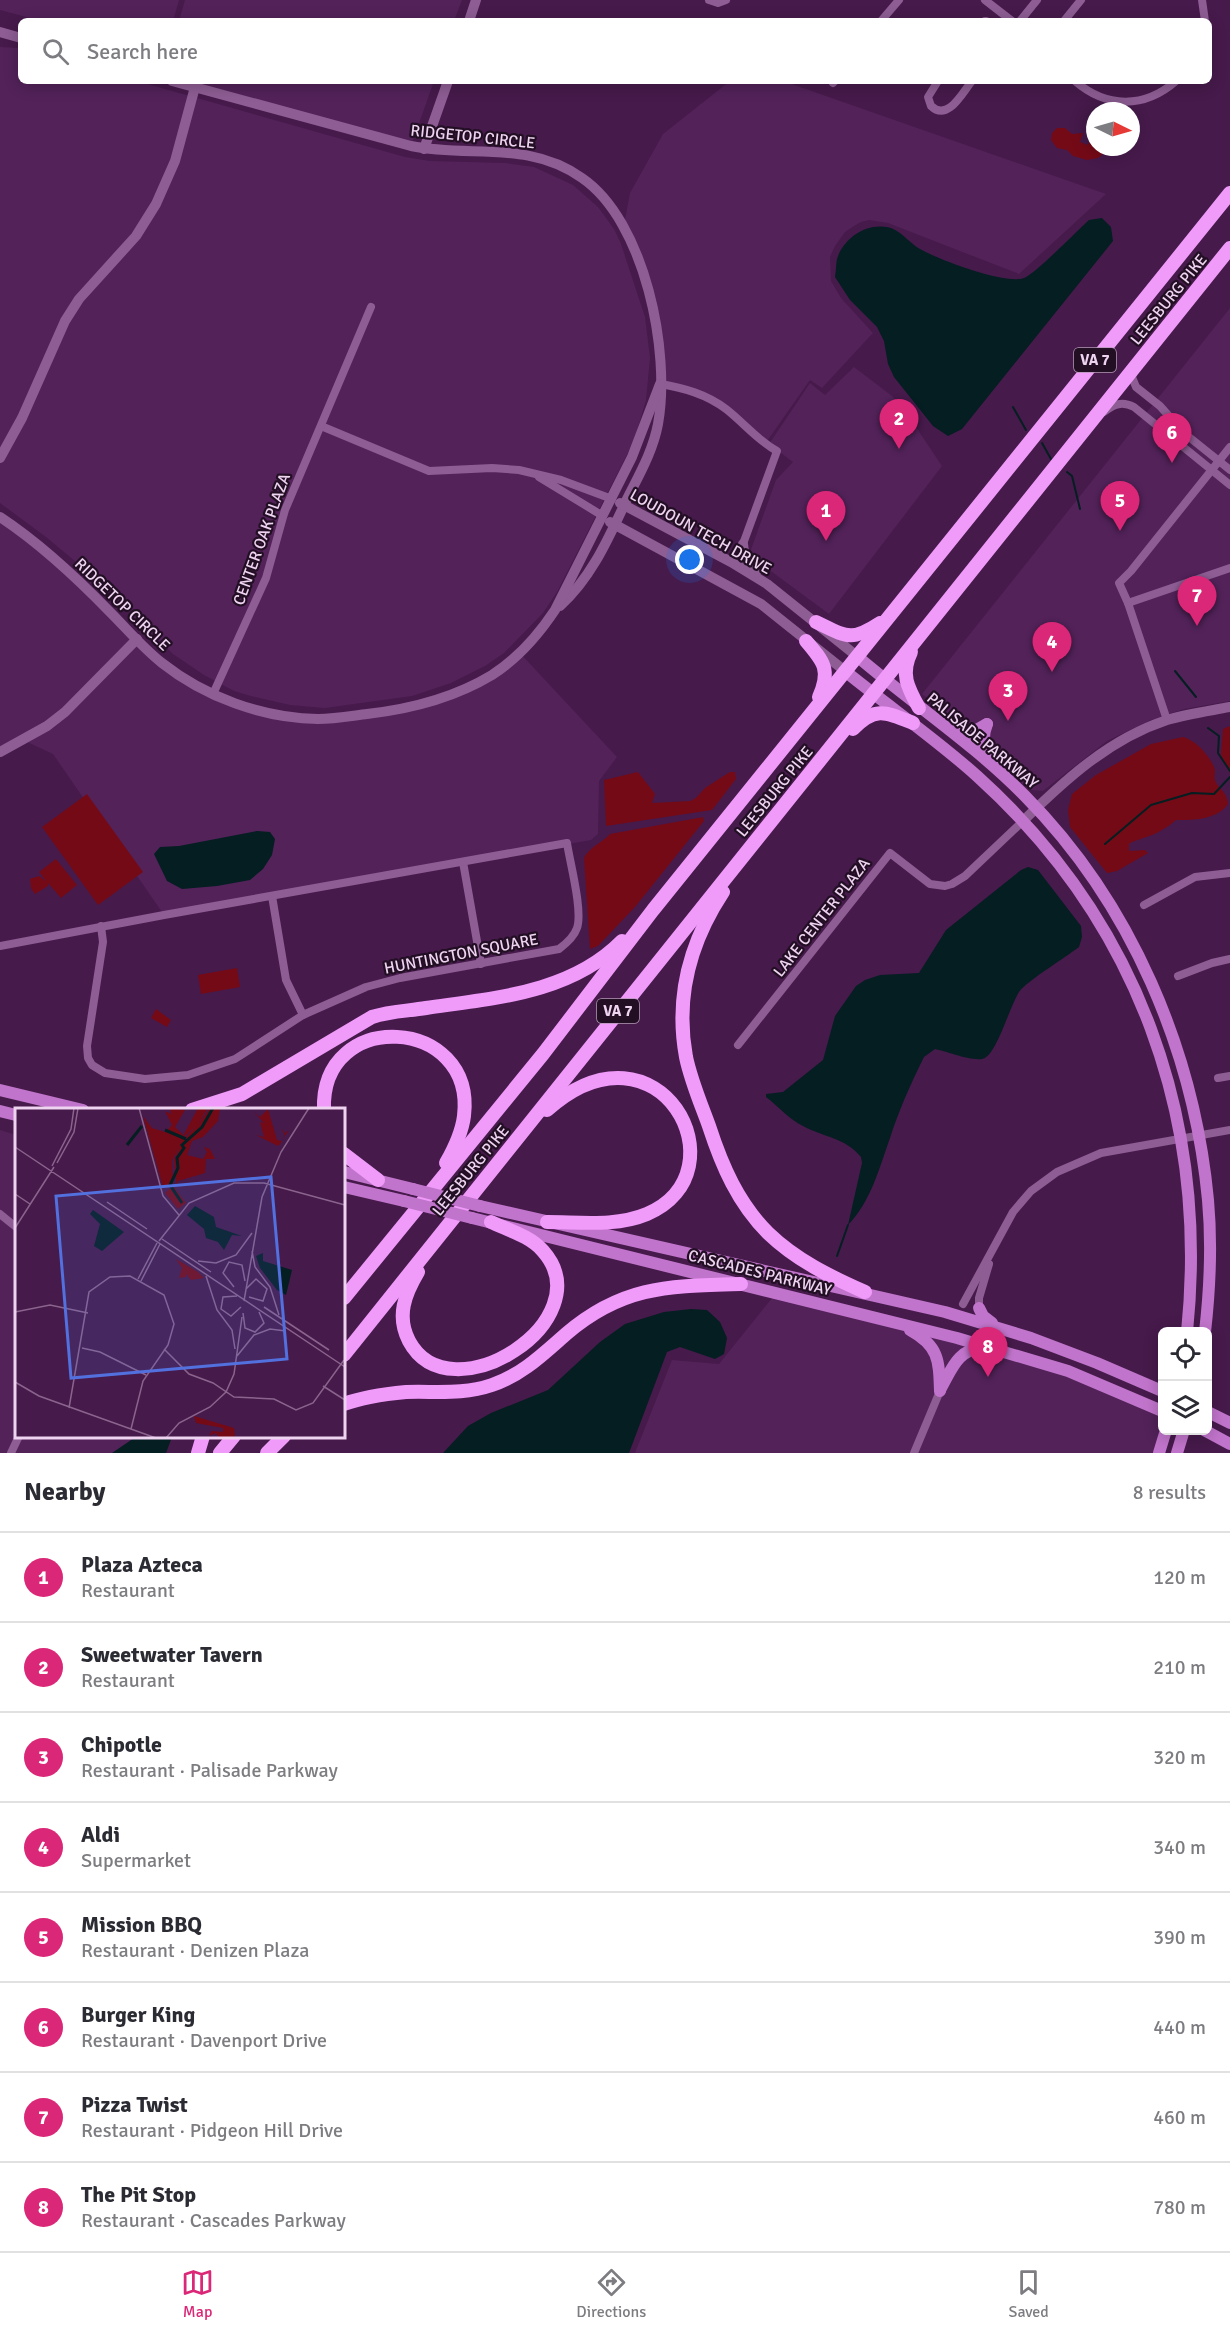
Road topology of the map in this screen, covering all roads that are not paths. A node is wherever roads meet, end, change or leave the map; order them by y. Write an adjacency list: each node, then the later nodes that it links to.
1 (476, 0): 9 (street)
2 (709, 0): 3 (street)
3 (726, 0)
4 (899, 0): 10 (street)
5 (985, 0): 11 (street)
6 (1037, 0): 12 (street)
7 (1081, 0): 13 (street)
8 (1202, 0): 14 (street)
9 (470, 18)
10 (884, 18)
11 (1008, 18)
12 (1022, 18)
13 (1066, 18)
14 (1205, 18)
15 (0, 32): 16 (street)
16 (18, 37)
17 (184, 84): 23 (street, RIDGETOP CIRCLE)
18 (447, 84): 24 (street)
19 (936, 84): 20 (street)
20 (970, 84)
21 (1079, 84): 22 (street)
22 (1172, 84)
23 (195, 87): 24 (street, RIDGETOP CIRCLE); 33 (street)
24 (424, 149): 29 (street, RIDGETOP CIRCLE)
25 (1230, 193): 50 (highway, LEESBURG PIKE / VA 7)
26 (1230, 248): 28 (highway, LEESBURG PIKE / VA 7)
27 (371, 307): 30 (street, CENTER OAK PLAZA)
28 (1135, 367): 31 (highway, LEESBURG PIKE / VA 7); 34 (street)
29 (660, 384): 39 (street, RIDGETOP CIRCLE); 40 (street, RIDGETOP CIRCLE); 44 (street)
30 (321, 426): 37 (street); 59 (street, CENTER OAK PLAZA)
31 (1088, 426): 35 (street); 52 (highway, LEESBURG PIKE / VA 7)
32 (1230, 447): 34 (street)
33 (0, 458)
34 (1219, 461): 35 (street); 36 (street)
35 (1212, 470): 38 (street); 48 (street)
36 (1230, 470)
37 (534, 474): 39 (street); 41 (street)
38 (1230, 485)
39 (612, 499): 40 (street, LOUDOUN TECH DRIVE); 41 (street, RIDGETOP CIRCLE)
40 (624, 506): 43 (street, RIDGETOP CIRCLE); 45 (street, LOUDOUN TECH DRIVE)
41 (603, 516): 43 (street, LOUDOUN TECH DRIVE); 49 (street, RIDGETOP CIRCLE)
42 (0, 517): 53 (street, RIDGETOP CIRCLE)
43 (615, 525): 49 (street, RIDGETOP CIRCLE); 54 (street, LOUDOUN TECH DRIVE)
44 (743, 544): 45 (street); 47 (street)
45 (713, 553): 47 (street, LOUDOUN TECH DRIVE)
46 (1230, 568): 48 (street)
47 (767, 584): 51 (street, LOUDOUN TECH DRIVE)
48 (1128, 603): 63 (street)
49 (555, 610): 59 (street, RIDGETOP CIRCLE)
50 (890, 617): 51 (highway); 55 (highway, VA 7)
51 (816, 622): 55 (street, LOUDOUN TECH DRIVE)
52 (918, 637): 57 (highway, LEESBURG PIKE / VA 7); 61 (highway)
53 (137, 639): 59 (street, RIDGETOP CIRCLE); 66 (street)
54 (807, 641): 56 (street, LOUDOUN TECH DRIVE); 62 (highway)
55 (858, 657): 56 (highway, LEESBURG PIKE / VA 7); 57 (main road, PALISADE PARKWAY)
56 (845, 672): 58 (main road, PALISADE PARKWAY); 62 (highway, LEESBURG PIKE / VA 7)
57 (884, 679): 58 (highway, LEESBURG PIKE / VA 7); 61 (main road, PALISADE PARKWAY)
58 (872, 693): 64 (main road, PALISADE PARKWAY); 68 (highway, LEESBURG PIKE / VA 7)
59 (213, 694)
60 (1230, 707): 63 (street)
61 (919, 708): 65 (main road, PALISADE PARKWAY)
62 (814, 710): 76 (highway, LEESBURG PIKE / VA 7)
63 (1167, 720): 69 (street)
64 (913, 723): 68 (highway); 70 (main road, PALISADE PARKWAY)
65 (950, 731): 67 (main road, PALISADE PARKWAY); 67 (main road)
66 (0, 752)
67 (992, 765): 69 (main road, PALISADE PARKWAY)
68 (814, 769): 71 (highway, LEESBURG PIKE / VA 7)
69 (1036, 808): 70 (street); 93 (main road, PALISADE PARKWAY)
70 (1022, 822): 83 (street, LAKE CENTER PLAZA); 94 (main road, PALISADE PARKWAY)
71 (760, 834): 95 (highway, LEESBURG PIKE / VA 7); 110 (highway)
72 (463, 862): 74 (street, HUNTINGTON SQUARE); 80 (street); 80 (street, HUNTINGTON SQUARE)
73 (1230, 873): 75 (street)
74 (272, 896): 77 (street, HUNTINGTON SQUARE); 82 (street)
75 (1144, 905)
76 (653, 910): 88 (highway); 99 (highway, LEESBURG PIKE / VA 7)
77 (101, 926): 78 (street); 82 (street, HUNTINGTON SQUARE)
78 (0, 946)
79 (1230, 959): 81 (street)
80 (481, 964): 82 (street, HUNTINGTON SQUARE)
81 (1178, 976)
82 (303, 1015)
83 (738, 1046)
84 (1230, 1076): 85 (street)
85 (1218, 1078)
86 (0, 1090): 87 (main road)
87 (75, 1108)
88 (199, 1108)
89 (324, 1108): 99 (highway)
90 (0, 1111): 91 (main road)
91 (15, 1115)
92 (1230, 1130): 93 (street)
93 (1199, 1136): 94 (street); 118 (main road, PALISADE PARKWAY)
94 (1182, 1138): 106 (street); 117 (main road, PALISADE PARKWAY)
95 (514, 1143): 103 (highway); 105 (highway, LEESBURG PIKE / VA 7)
96 (345, 1155): 98 (highway)
97 (345, 1172): 98 (main road, CASCADES PARKWAY)
98 (378, 1180): 103 (main road, CASCADES PARKWAY, bridge)
99 (436, 1184): 107 (highway, LEESBURG PIKE / VA 7)
100 (345, 1187): 102 (main road, CASCADES PARKWAY, bridge)
101 (0, 1214): 104 (street)
102 (491, 1222): 105 (highway); 108 (main road, CASCADES PARKWAY)
103 (547, 1222): 110 (main road, CASCADES PARKWAY)
104 (15, 1226)
105 (436, 1238): 120 (highway, LEESBURG PIKE / VA 7)
106 (993, 1249): 112 (street); 113 (street)
107 (369, 1266): 109 (highway); 111 (highway, LEESBURG PIKE / VA 7)
108 (741, 1284): 115 (main road, CASCADES PARKWAY); 123 (highway)
109 (345, 1286)
110 (865, 1292): 114 (main road, CASCADES PARKWAY)
111 (345, 1297)
112 (963, 1304): 114 (main road)
113 (980, 1308): 116 (main road)
114 (945, 1311): 116 (main road, CASCADES PARKWAY)
115 (896, 1322): 119 (main road, CASCADES PARKWAY); 122 (main road)
116 (998, 1327): 121 (main road, CASCADES PARKWAY)
117 (1187, 1327)
118 (1205, 1327)
119 (985, 1346): 122 (main road); 124 (main road, CASCADES PARKWAY)
120 (345, 1354)
121 (1158, 1389)
122 (940, 1391): 140 (street)
123 (345, 1404)
124 (1158, 1409)
125 (1212, 1414): 126 (main road)
126 (1230, 1423)
127 (1165, 1435): 141 (main road)
128 (1183, 1435): 142 (main road)
129 (1212, 1435): 135 (main road)
130 (18, 1438): 136 (street)
131 (203, 1438): 137 (highway)
132 (233, 1438): 138 (highway)
133 (278, 1438): 139 (highway)
134 (283, 1438): 139 (highway)
135 (1230, 1444)
136 (10, 1453)
137 (198, 1453)
138 (220, 1453)
139 (267, 1453)
140 (915, 1453)
141 (1159, 1453)
142 (1177, 1453)

